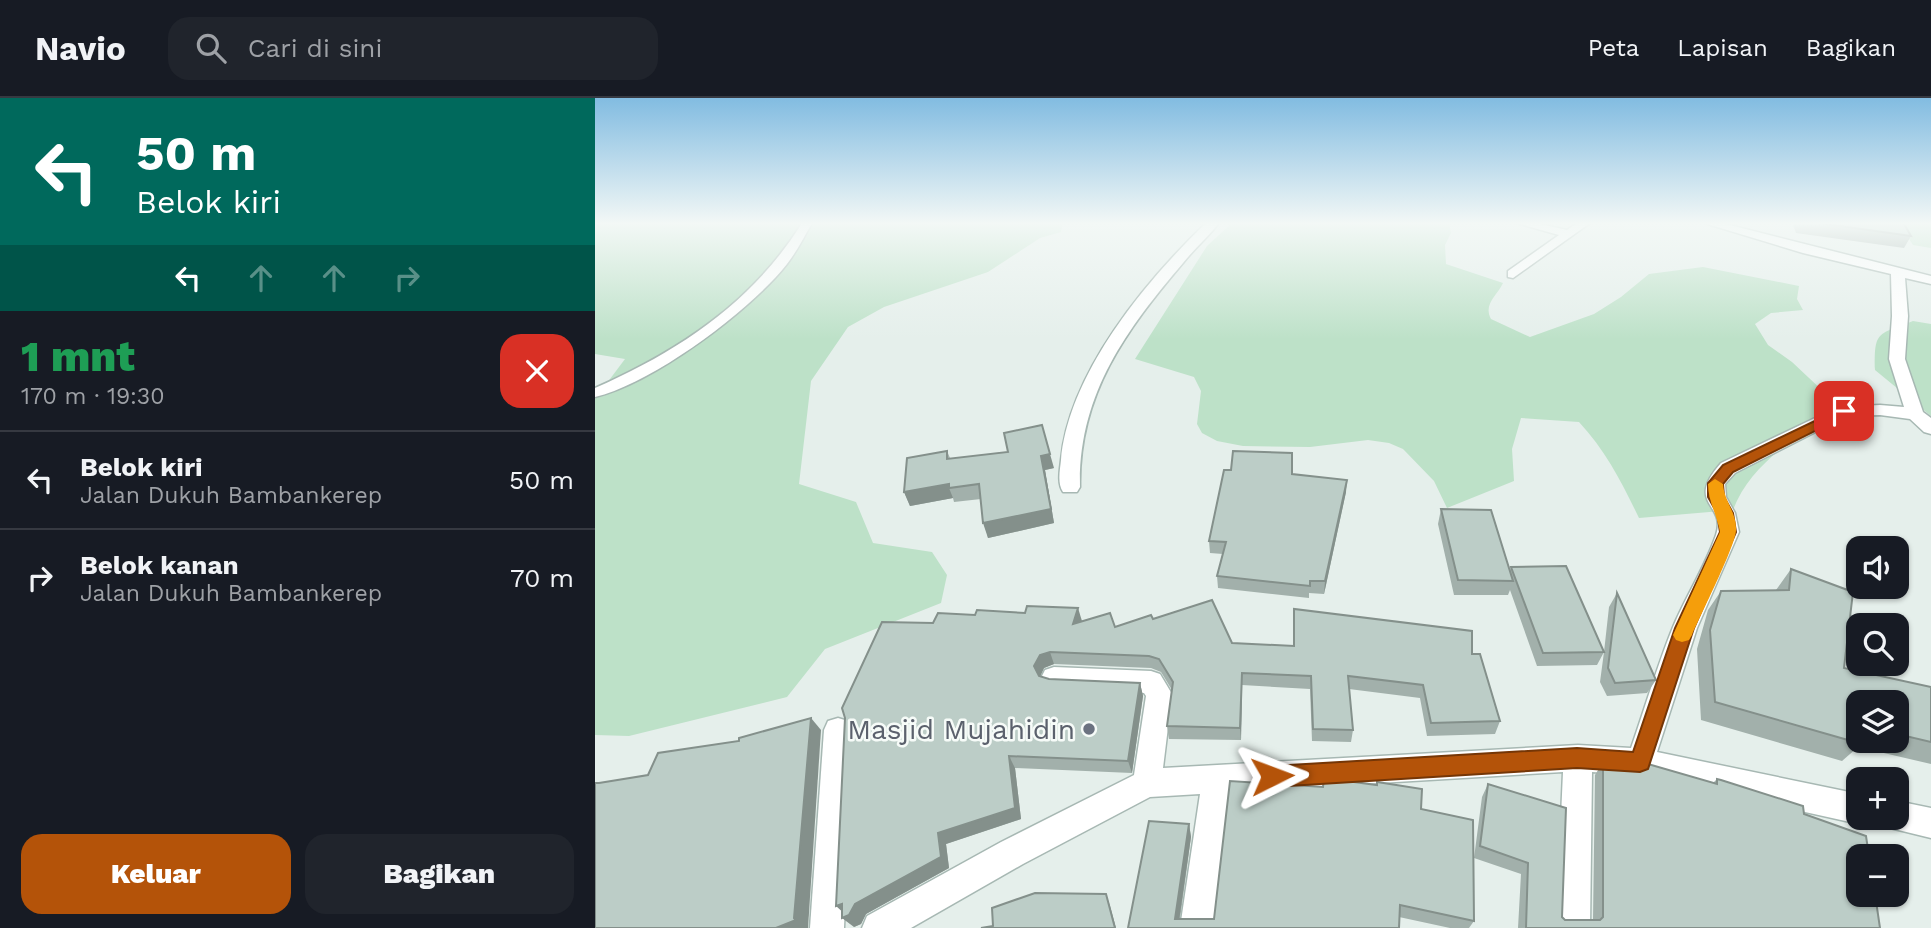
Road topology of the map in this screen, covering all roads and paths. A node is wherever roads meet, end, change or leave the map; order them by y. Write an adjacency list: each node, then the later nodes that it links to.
1 (782, 262): 8 (lane)
2 (1179, 262): 10 (street)
3 (1530, 262): 6 (street)
4 (1859, 262): 5 (street)
5 (1898, 272): 7 (street); 9 (street)
6 (1513, 274)
7 (1931, 280)
8 (595, 393)
9 (1923, 421): 14 (street)
10 (1070, 486)
11 (1054, 678): 16 (street)
12 (838, 730): 20 (street)
13 (1577, 758): 14 (street); 15 (street); 23 (street)
14 (1640, 762): 17 (street)
15 (1216, 780): 16 (street); 22 (street)
16 (1147, 783): 21 (street)
17 (1846, 806)
18 (1909, 818): 19 (street)
19 (1931, 823)
20 (827, 928)
21 (879, 928)
22 (1198, 928)
23 (1573, 928)

